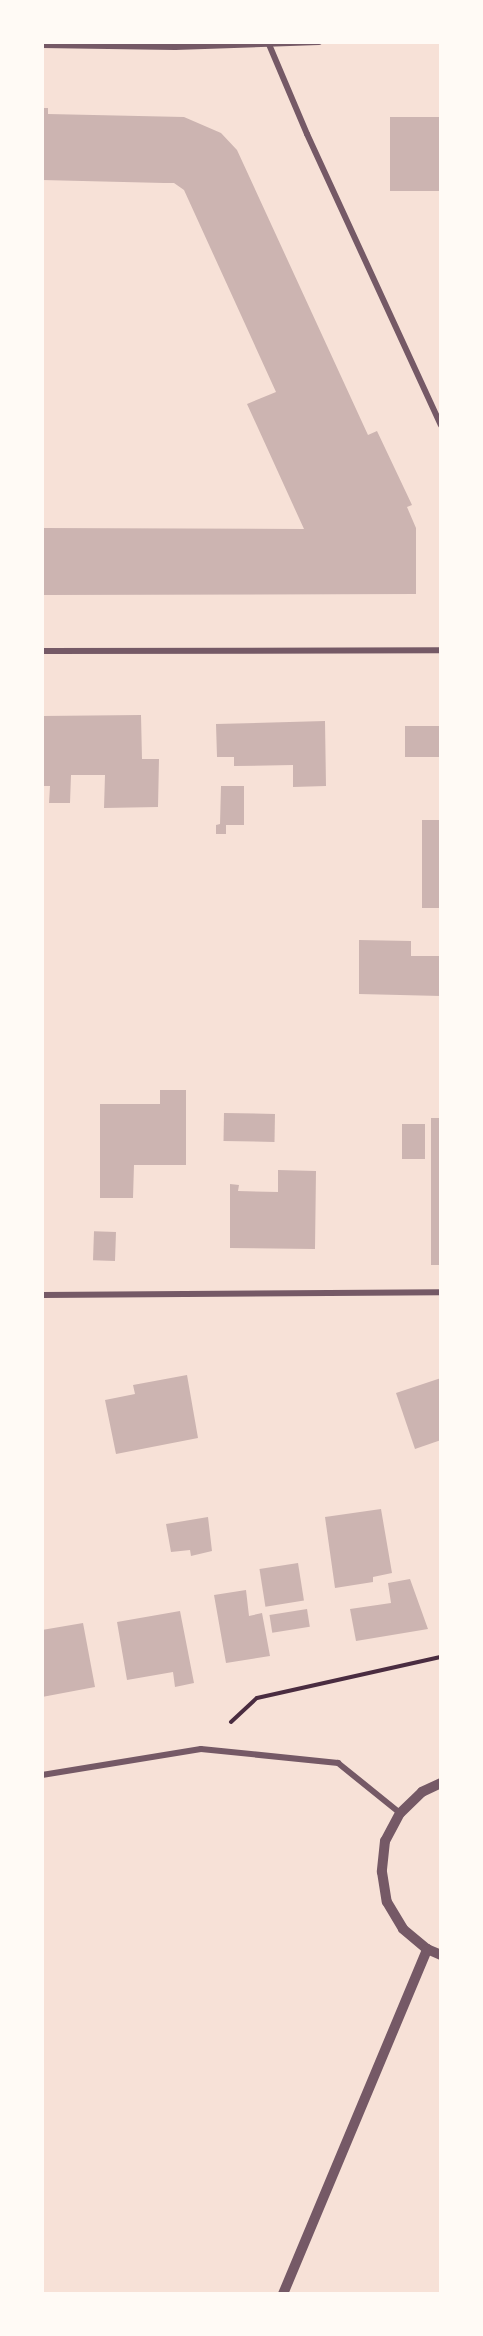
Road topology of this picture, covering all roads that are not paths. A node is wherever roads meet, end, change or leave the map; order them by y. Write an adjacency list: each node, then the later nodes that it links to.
1 (319, 42): 2 (street)
2 (269, 43): 3 (street); 4 (street)
3 (42, 45)
4 (441, 425)
5 (441, 650): 6 (street)
6 (42, 651)
7 (441, 1292): 8 (street)
8 (42, 1295)
9 (42, 1775): 11 (street)
10 (441, 1783): 11 (street)
11 (400, 1813): 12 (street)
12 (427, 1949): 13 (street); 14 (street)
13 (441, 1954)
14 (283, 2294)

